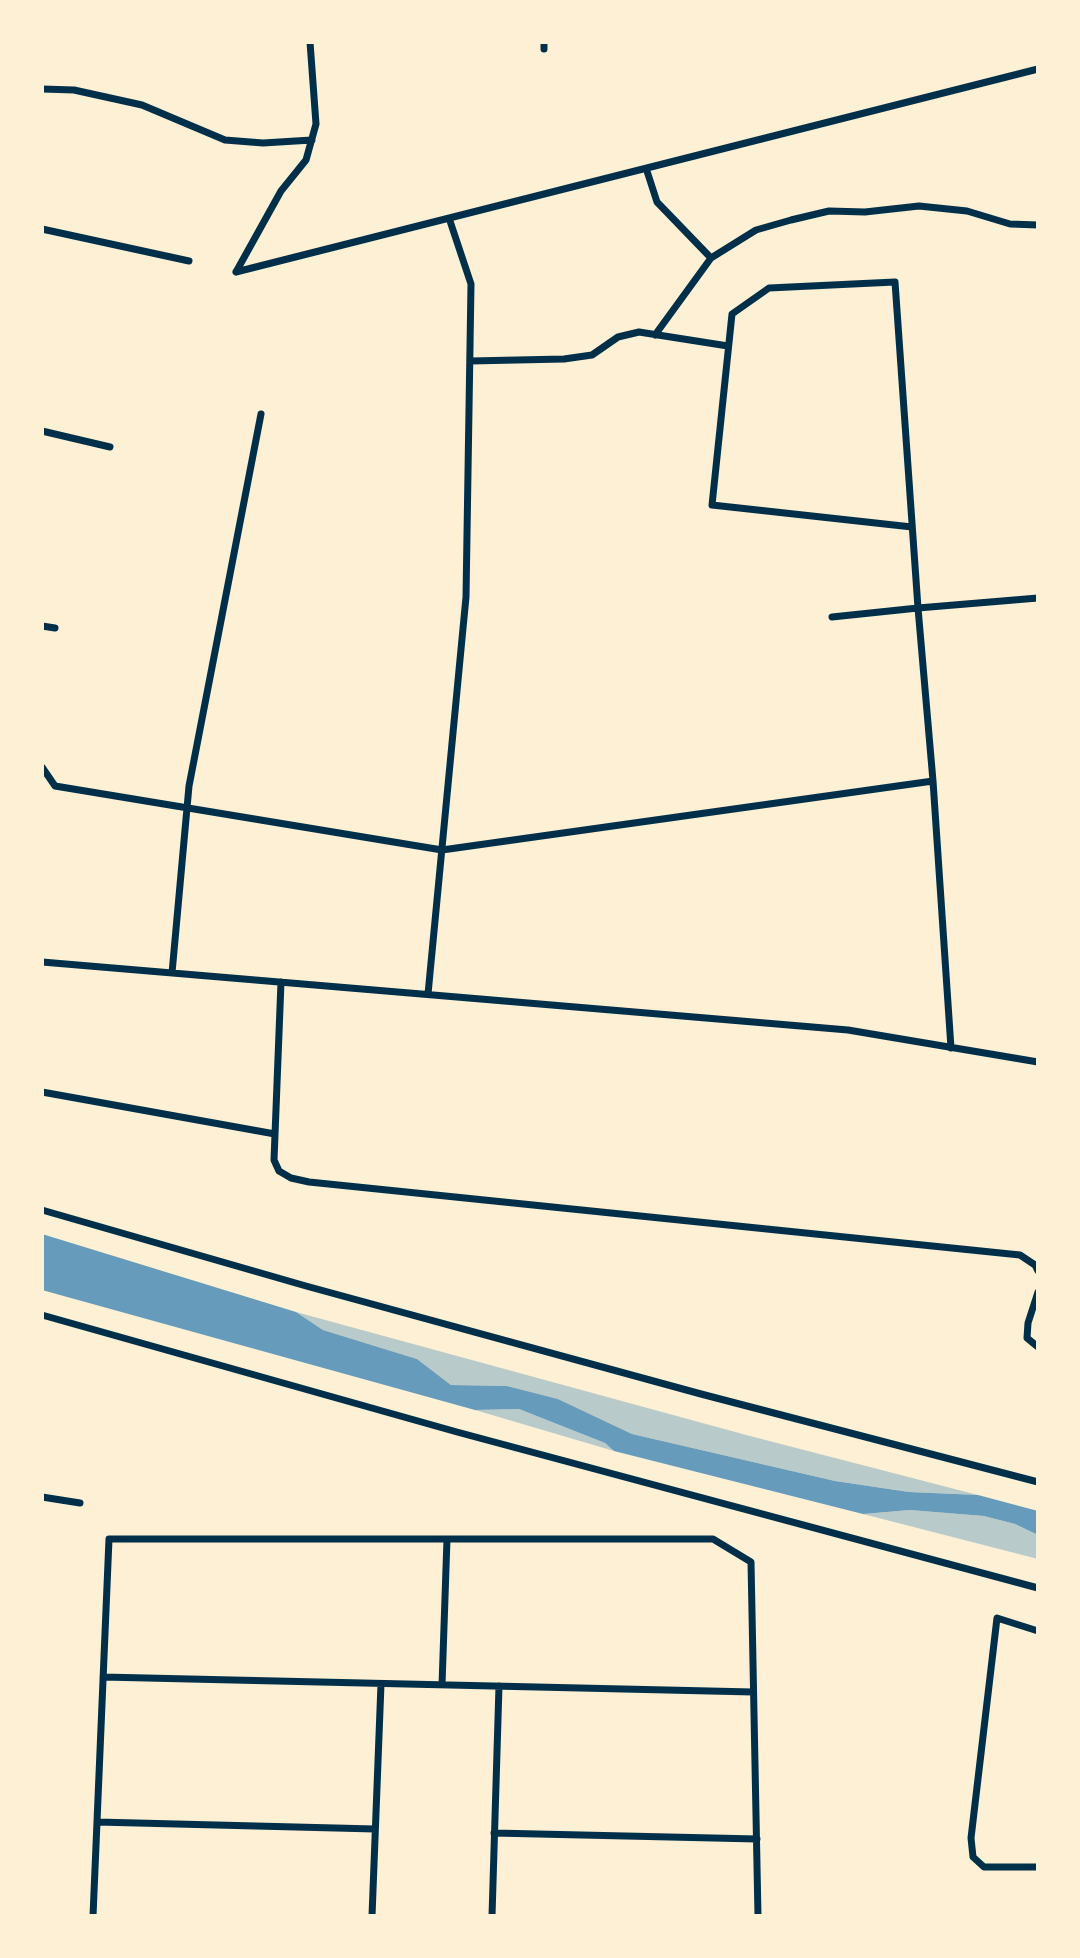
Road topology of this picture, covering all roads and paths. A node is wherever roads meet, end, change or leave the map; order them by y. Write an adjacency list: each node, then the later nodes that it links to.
1 (310, 42): 4 (street)
2 (1038, 69): 5 (street)
3 (42, 89): 4 (street)
4 (312, 140): 6 (street)
5 (646, 168): 6 (street); 9 (street)
6 (449, 218): 13 (street)
7 (1038, 225): 9 (street)
8 (42, 229): 10 (street)
9 (711, 258): 11 (street)
10 (189, 261)
11 (655, 335): 12 (street); 13 (street)
12 (728, 346): 17 (street); 17 (street)
13 (470, 361): 26 (street)
14 (261, 414): 25 (street)
15 (42, 431): 16 (street)
16 (110, 447)
17 (912, 527): 19 (street)
18 (1038, 598): 19 (street)
19 (918, 608): 20 (street); 24 (street)
20 (832, 617)
21 (42, 625): 22 (street)
22 (55, 628)
23 (42, 767): 25 (street)
24 (933, 780): 26 (street); 31 (street)
25 (187, 809): 26 (street); 28 (street)
26 (442, 850): 30 (street)
27 (42, 962): 28 (street)
28 (172, 973): 29 (street)
29 (281, 982): 30 (street); 34 (street)
30 (428, 994): 31 (street)
31 (951, 1048): 32 (street)
32 (1038, 1062)
33 (42, 1092): 34 (street)
34 (275, 1134): 36 (street)
35 (42, 1210): 40 (street)
36 (1038, 1271)
37 (1038, 1292): 39 (street)
38 (42, 1315): 44 (street)
39 (1038, 1347)
40 (1038, 1482)
41 (42, 1497): 42 (street)
42 (80, 1503)
43 (447, 1539): 46 (street); 48 (street); 50 (street)
44 (1038, 1588)
45 (1038, 1631): 55 (street)
46 (103, 1677): 47 (street); 51 (street)
47 (381, 1684): 48 (street); 52 (street)
48 (442, 1685): 49 (street)
49 (499, 1686): 50 (street); 53 (street)
50 (754, 1692): 54 (street)
51 (97, 1822): 52 (street); 56 (street)
52 (375, 1829): 57 (street)
53 (494, 1833): 54 (street); 58 (street)
54 (757, 1839): 59 (street)
55 (1038, 1867)
56 (93, 1916)
57 (372, 1916)
58 (492, 1916)
59 (758, 1916)

